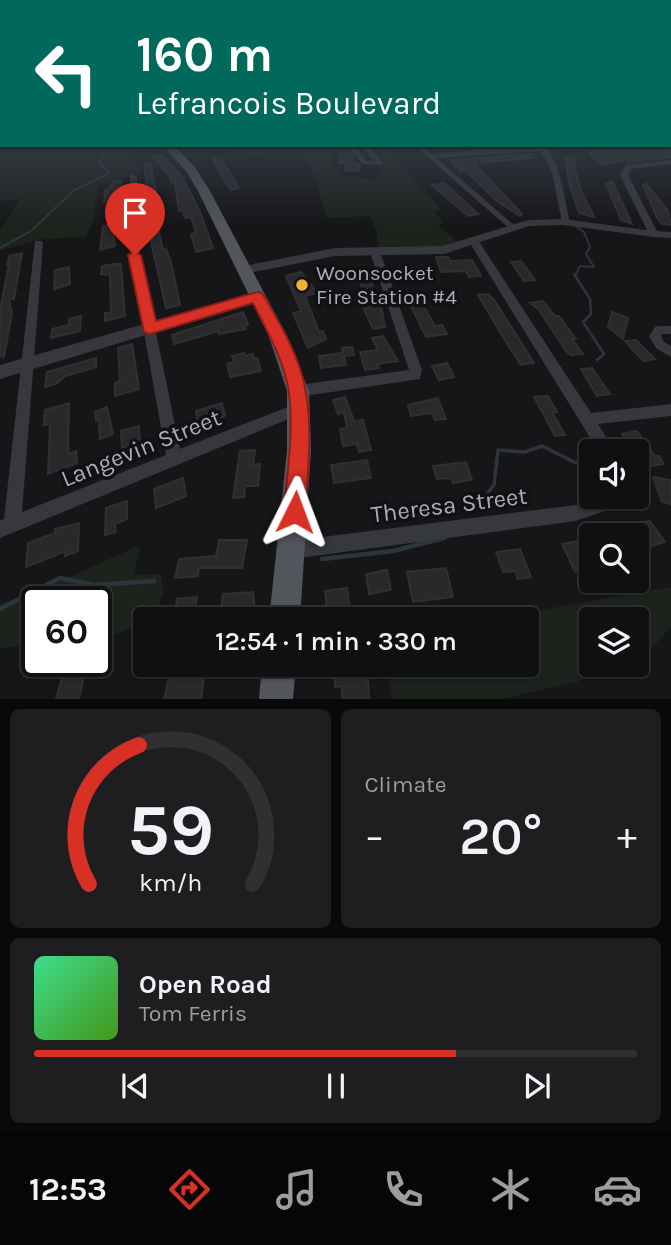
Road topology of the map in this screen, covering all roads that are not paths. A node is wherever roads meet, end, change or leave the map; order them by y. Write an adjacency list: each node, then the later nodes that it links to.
1 (177, 162): 15 (main road)
2 (364, 162): 3 (street)
3 (378, 162)
4 (436, 162): 9 (street)
5 (549, 162): 8 (street)
6 (671, 162): 10 (street)
7 (133, 176): 17 (street)
8 (566, 222): 9 (street); 10 (street)
9 (510, 226): 12 (street)
10 (654, 234): 11 (street)
11 (671, 235)
12 (473, 240): 14 (street); 25 (street)
13 (38, 243): 20 (street)
14 (375, 252): 15 (street); 22 (street)
15 (243, 270): 16 (main road)
16 (257, 297): 17 (street); 23 (main road)
17 (150, 328): 20 (street); 27 (street)
18 (671, 330): 19 (street)
19 (671, 352)
20 (27, 364): 21 (street); 29 (street)
21 (0, 372)
22 (415, 374): 23 (street)
23 (298, 400): 27 (street, Langevin Street); 30 (main road)
24 (671, 410): 25 (street)
25 (589, 419): 26 (street)
26 (601, 439)
27 (174, 460): 29 (street, Langevin Street)
28 (587, 509): 30 (street, Theresa Street)
29 (6, 527)
30 (290, 550): 31 (main road)
31 (285, 607)
32 (278, 677): 33 (main road)
33 (275, 699)

